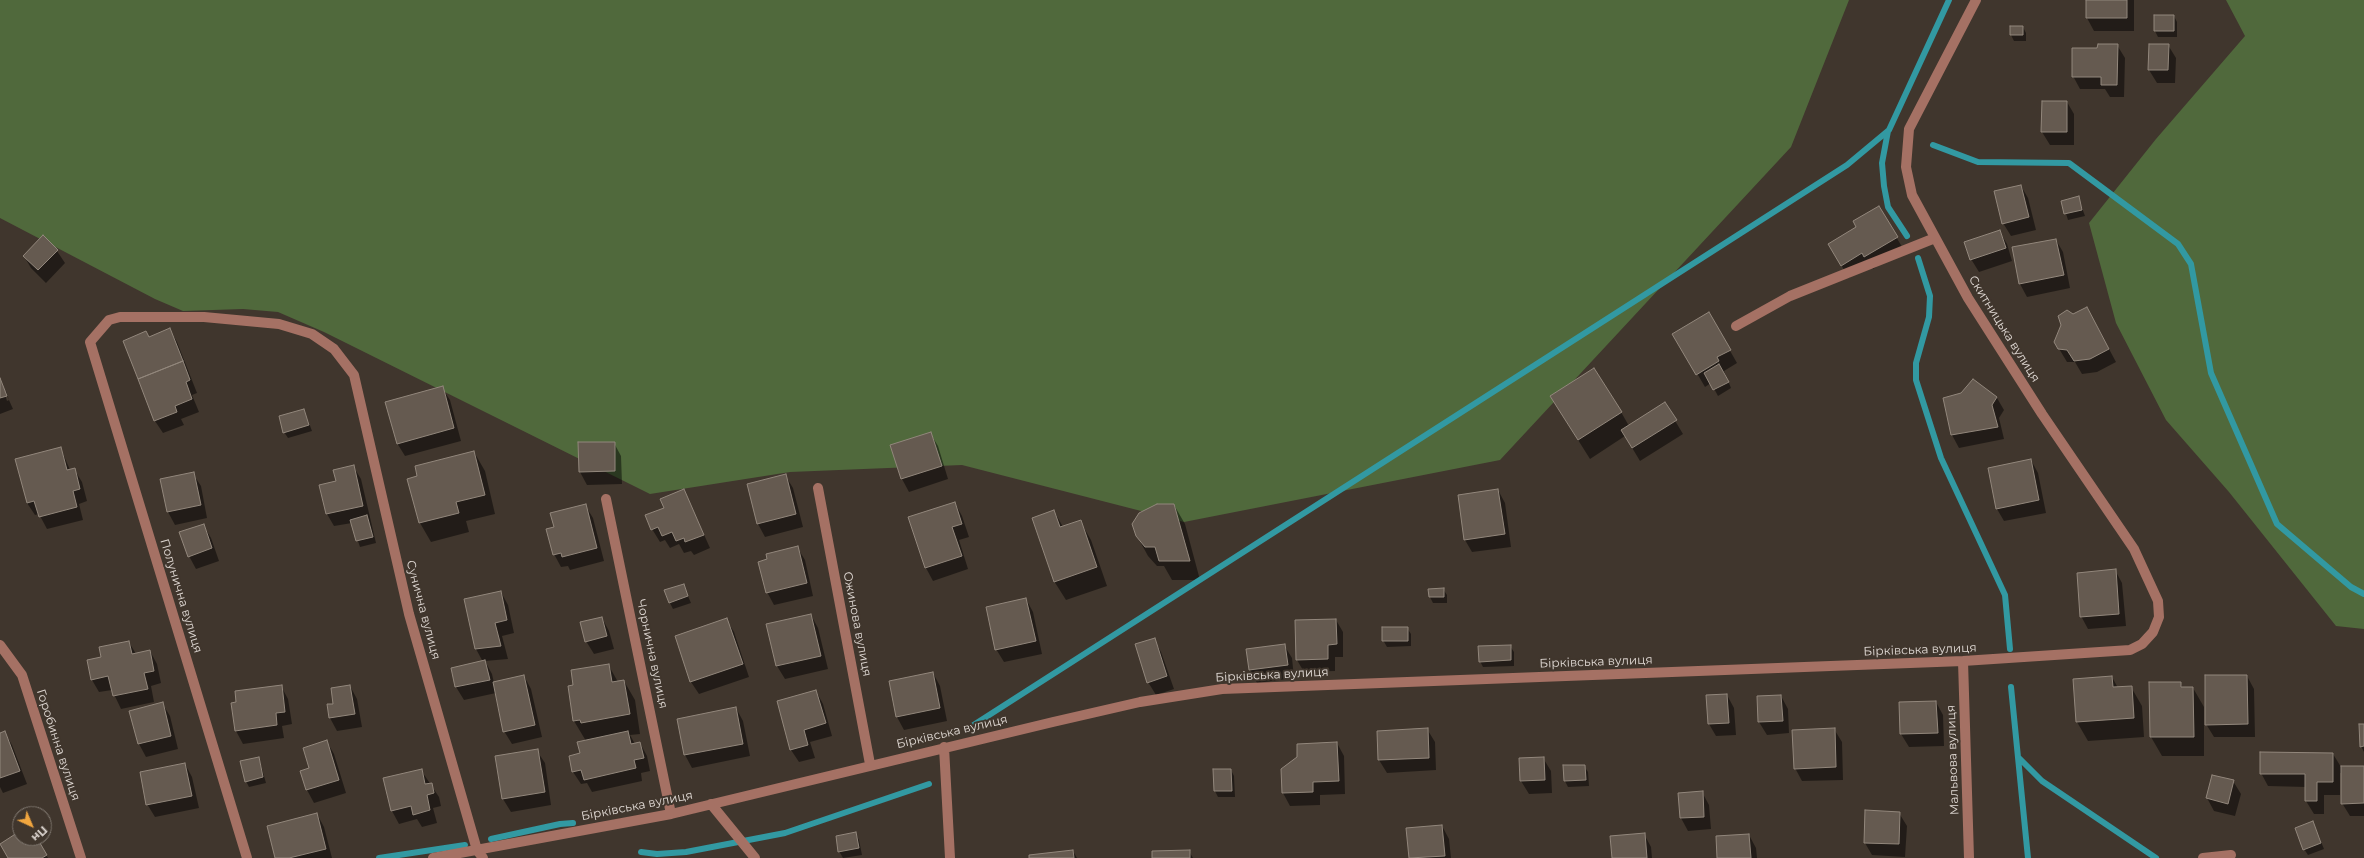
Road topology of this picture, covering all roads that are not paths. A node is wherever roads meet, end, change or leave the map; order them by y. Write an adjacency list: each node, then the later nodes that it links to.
1 (1976, 0): 2 (street, Скитницька вулиця)
2 (1935, 238): 3 (street); 8 (street, Скитницька вулиця)
3 (1736, 326)
4 (354, 375): 14 (street, Сунична вулиця); 17 (street, Полунична вулиця)
5 (818, 488): 11 (street, Ожинова вулиця)
6 (606, 499): 13 (street, Чорнична вулиця)
7 (0, 645): 16 (street, Горобинна вулиця)
8 (2130, 650): 9 (street, Бірківська вулиця)
9 (1963, 661): 10 (street, Бірківська вулиця); 21 (street, Мальвова вулиця)
10 (944, 747): 11 (street, Бірківська вулиця); 20 (street)
11 (870, 764): 12 (street, Бірківська вулиця)
12 (712, 804): 13 (street, Бірківська вулиця); 19 (street)
13 (671, 814): 14 (street, Бірківська вулиця)
14 (480, 854): 18 (street, Бірківська вулиця)
15 (2231, 855): 22 (street)
16 (81, 858)
17 (247, 858)
18 (433, 858)
19 (755, 858)
20 (950, 858)
21 (1969, 858)
22 (2204, 858)

